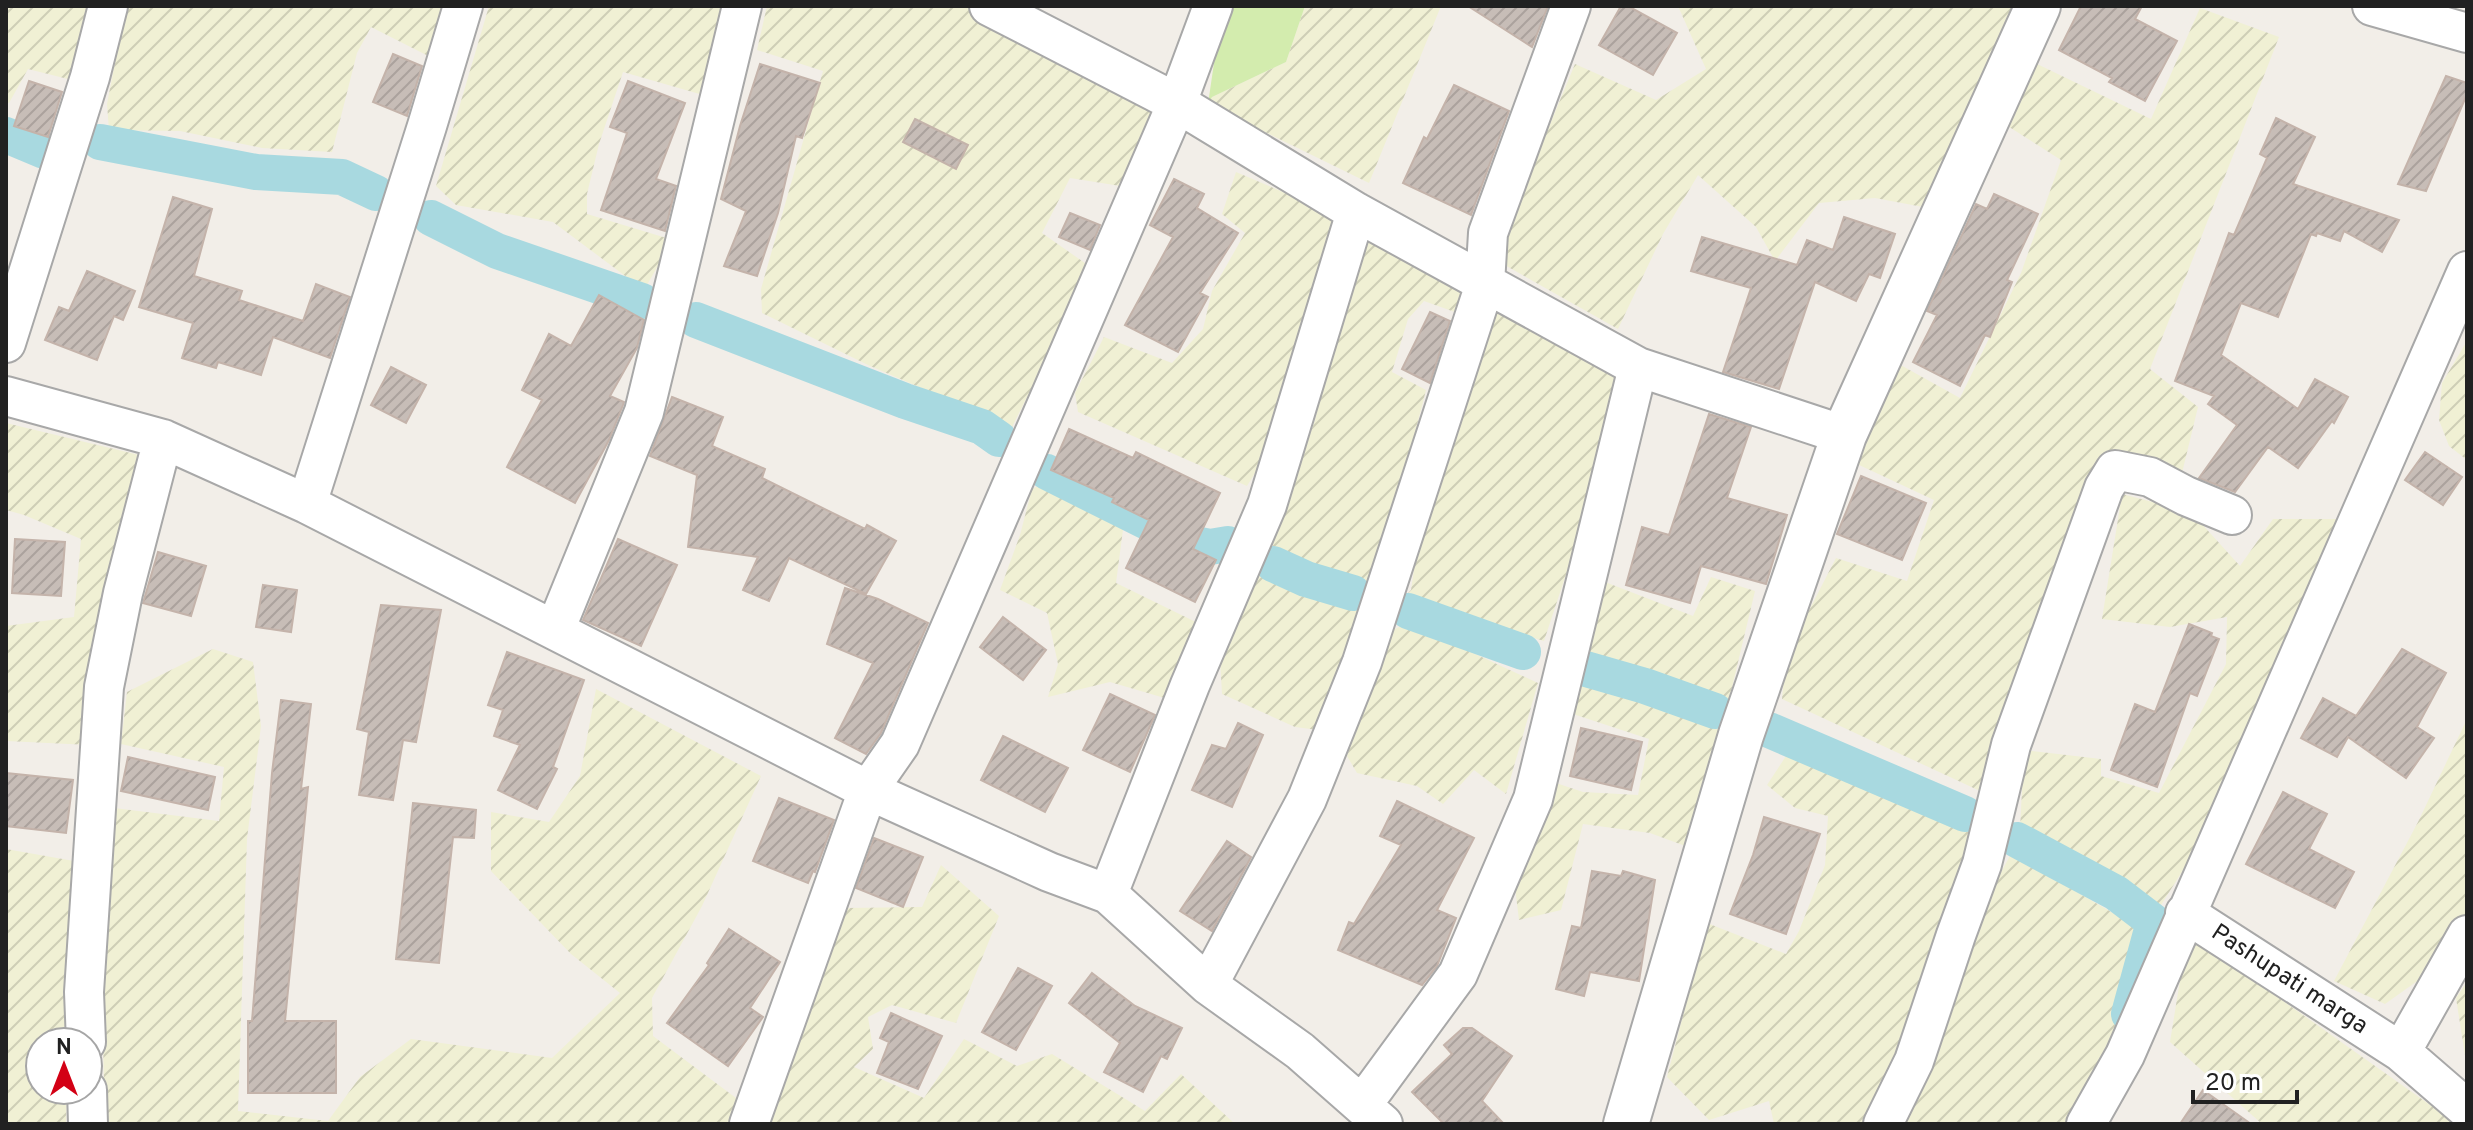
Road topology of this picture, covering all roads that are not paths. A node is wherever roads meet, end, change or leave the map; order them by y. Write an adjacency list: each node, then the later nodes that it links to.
1 (108, 6): 14 (street)
2 (463, 6): 19 (street)
3 (742, 6): 21 (street)
4 (989, 6): 10 (street)
5 (1213, 6): 10 (street)
6 (1571, 6): 13 (street)
7 (2038, 6): 17 (street)
8 (2372, 6): 9 (street)
9 (2467, 33)
10 (1177, 103): 11 (street); 22 (street)
11 (1356, 212): 13 (street); 23 (street)
12 (2467, 271): 24 (street)
13 (1485, 284): 15 (street); 26 (street)
14 (6, 343)
15 (1638, 367): 17 (street); 30 (street)
16 (6, 396): 18 (street)
17 (1844, 435): 32 (street)
18 (163, 439): 19 (street); 27 (street)
19 (307, 504): 21 (street)
20 (2232, 515): 33 (street)
21 (555, 630): 22 (street)
22 (868, 790): 23 (street); 31 (street)
23 (1108, 894): 26 (street)
24 (2185, 913): 28 (street, Pashupati marga); 34 (street)
25 (2467, 935): 28 (street)
26 (1208, 985): 30 (street)
27 (85, 1026)
28 (2401, 1052): 29 (street, Pashupati marga)
29 (2467, 1109)
30 (1372, 1115)
31 (749, 1124)
32 (1626, 1124)
33 (1883, 1124)
34 (2086, 1124)

